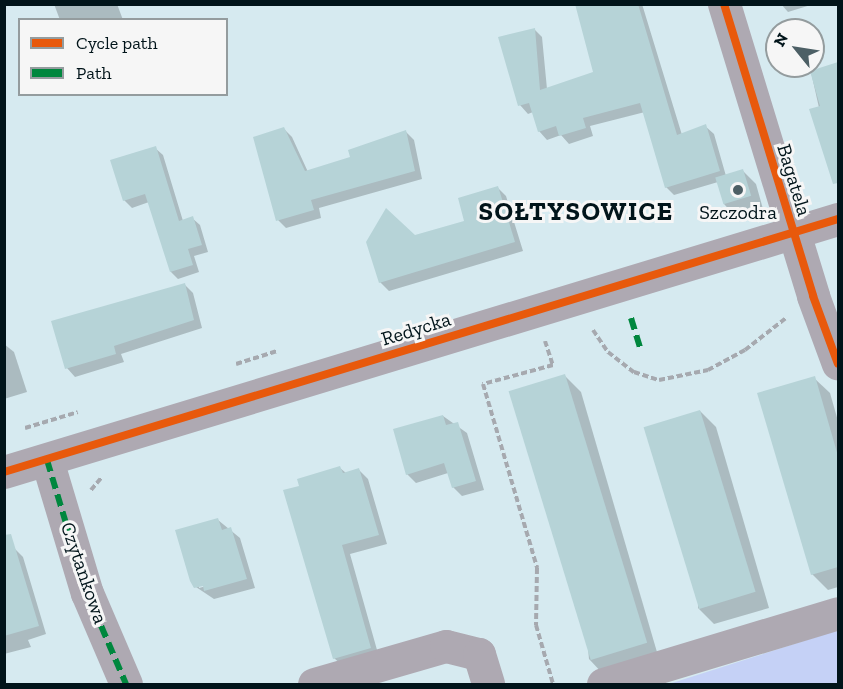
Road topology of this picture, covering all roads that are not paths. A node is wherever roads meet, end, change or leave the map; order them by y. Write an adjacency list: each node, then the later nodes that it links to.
1 (724, 4): 3 (street, Bagatela)
2 (838, 219): 3 (street, Redycka)
3 (793, 232): 4 (street, Bagatela); 5 (street, Redycka)
4 (838, 364)
5 (47, 460): 6 (street, Redycka); 8 (street, Czytankowa)
6 (4, 472)
7 (838, 613): 11 (street)
8 (126, 684)
9 (314, 684): 10 (street)
10 (488, 684)
11 (603, 684)

